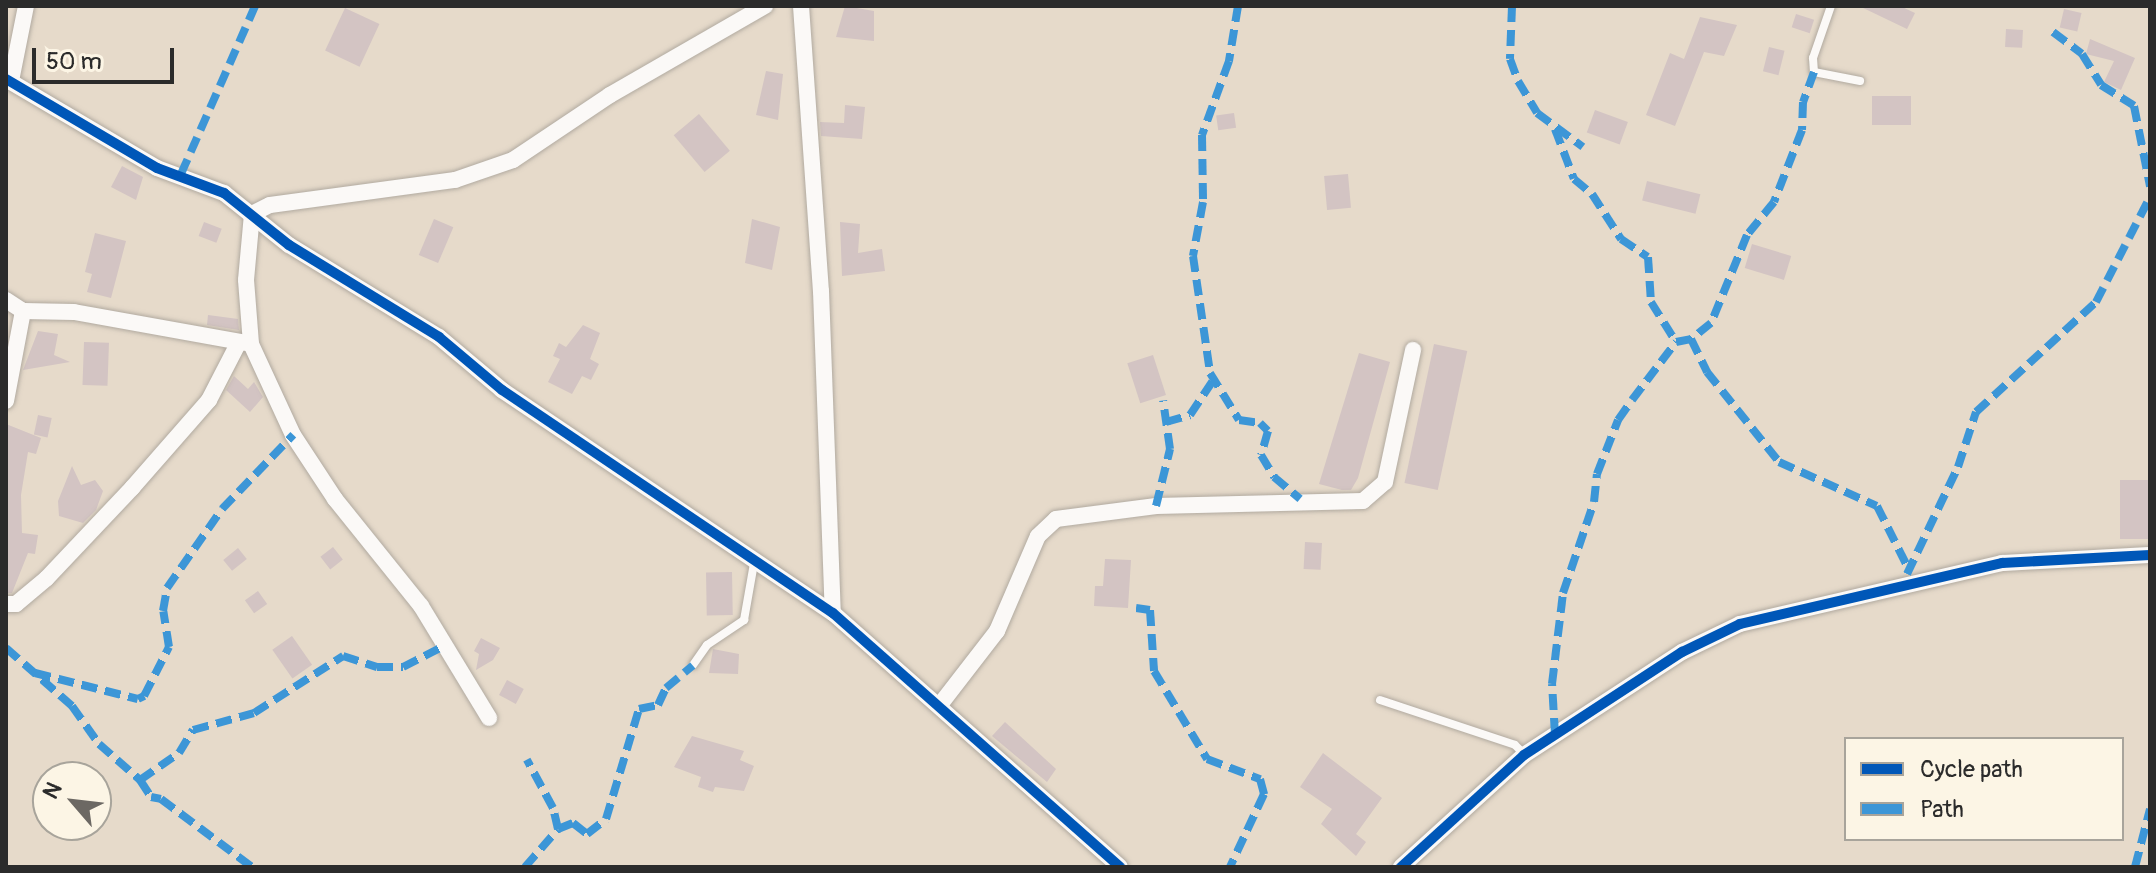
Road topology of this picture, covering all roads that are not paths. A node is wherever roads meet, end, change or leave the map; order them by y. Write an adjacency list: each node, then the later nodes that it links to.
1 (26, 6): 6 (street)
2 (765, 6): 8 (street)
3 (801, 6): 17 (street)
4 (1831, 6): 5 (lane)
5 (1860, 81)
6 (12, 82): 7 (street); 8 (street)
7 (6, 99)
8 (252, 214): 11 (street); 15 (street)
9 (6, 300): 10 (street)
10 (23, 311): 11 (street); 13 (street)
11 (245, 343): 16 (street); 21 (street)
12 (1413, 350): 20 (street)
13 (6, 401)
14 (2150, 555): 22 (street)
15 (754, 563): 17 (street); 18 (lane)
16 (6, 604)
17 (833, 613): 20 (street)
18 (693, 665)
19 (1380, 700): 22 (lane)
20 (939, 706): 23 (street)
21 (489, 718)
22 (1524, 755): 24 (street)
23 (1120, 867)
24 (1401, 867)

